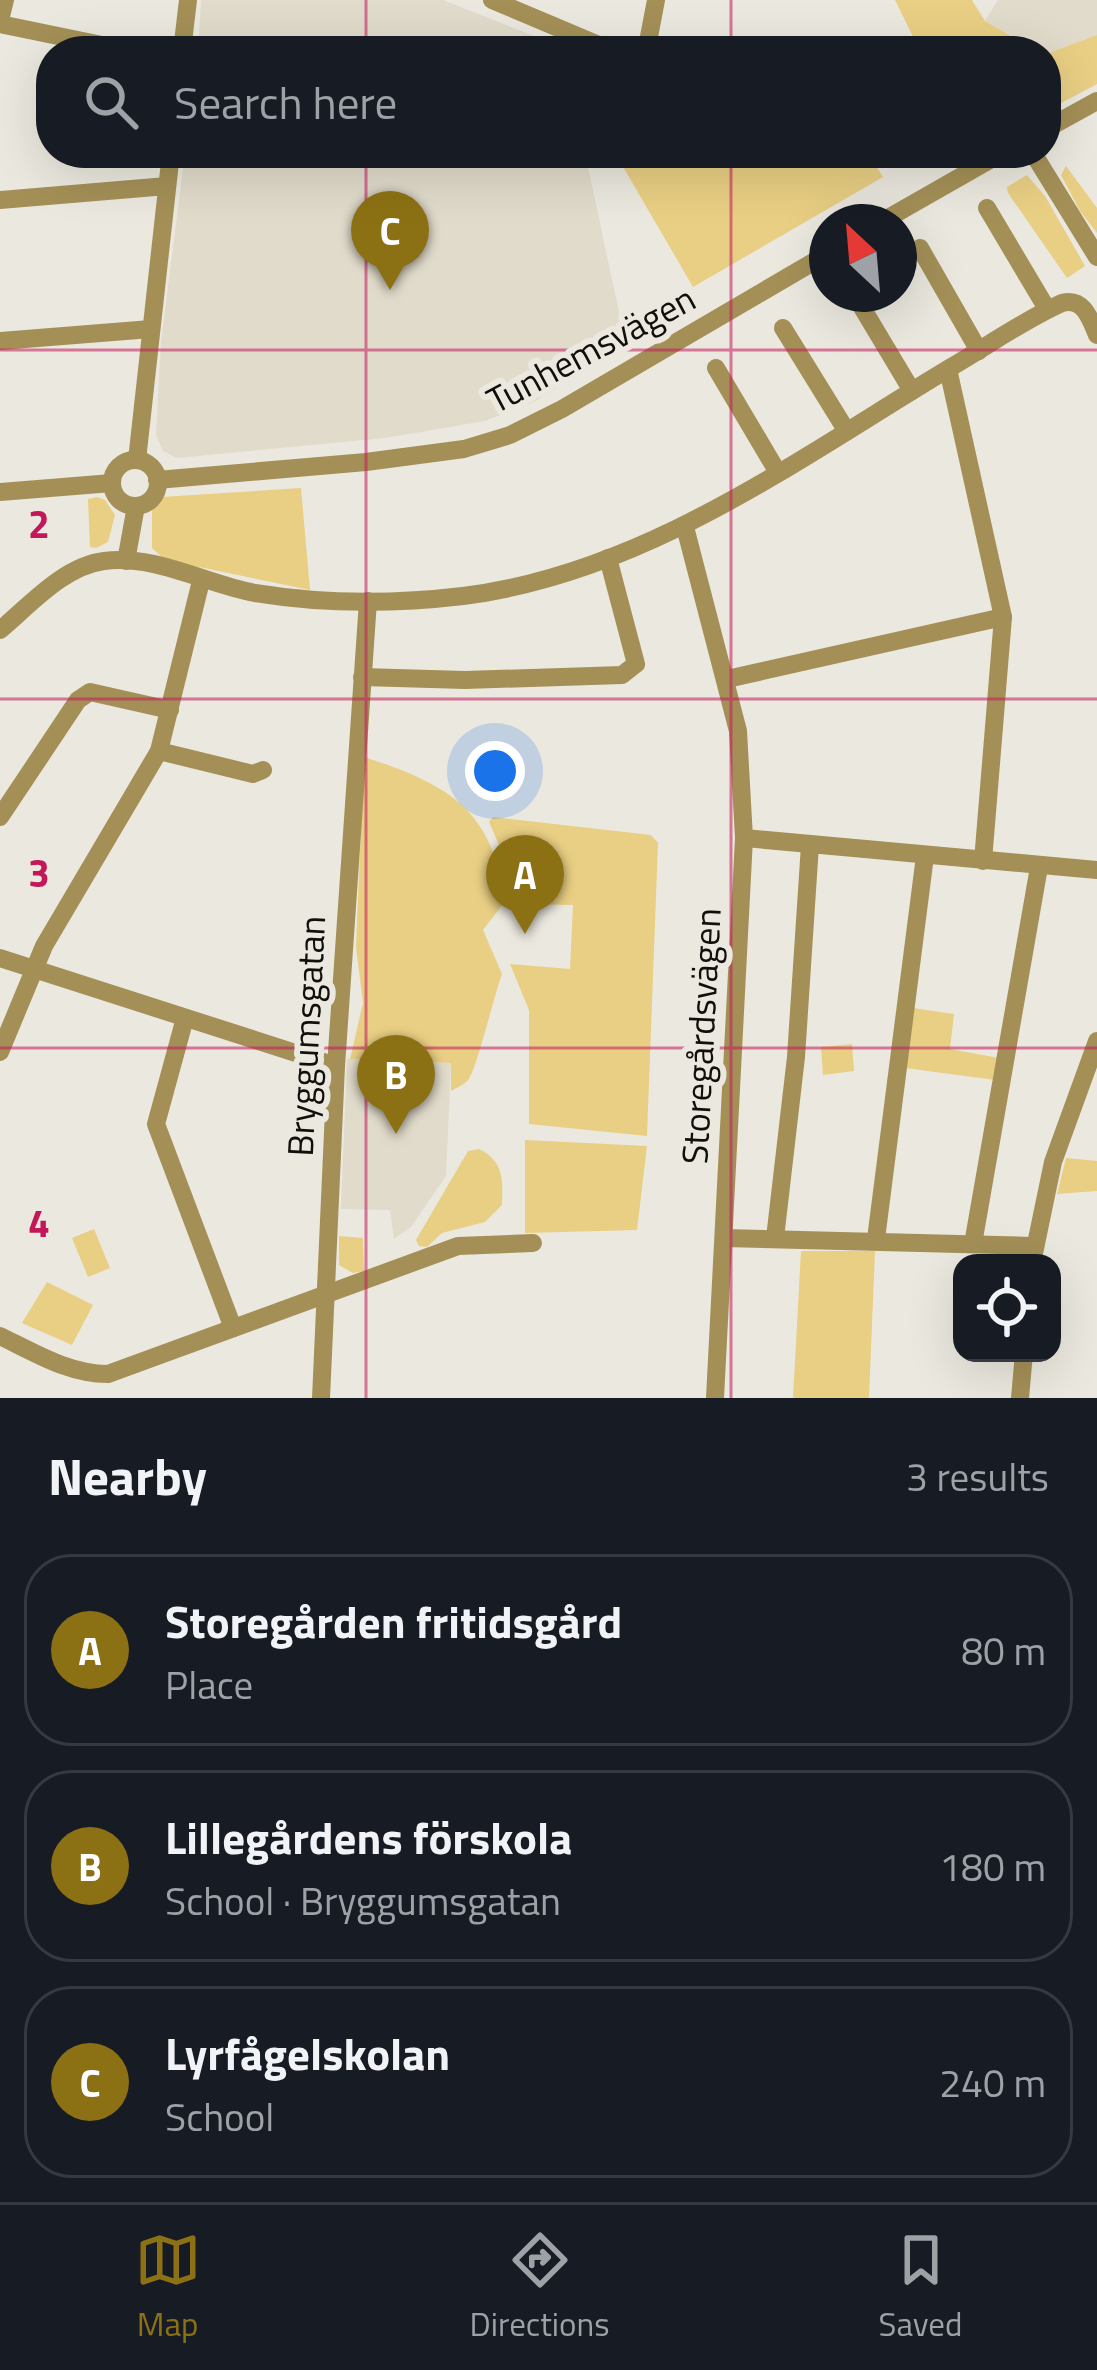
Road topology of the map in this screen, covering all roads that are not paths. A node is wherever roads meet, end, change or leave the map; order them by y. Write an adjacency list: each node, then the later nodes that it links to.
1 (5, 0): 5 (street)
2 (188, 0): 7 (street)
3 (492, 0): 8 (street)
4 (656, 0): 9 (street)
5 (0, 22): 6 (street)
6 (62, 36)
7 (184, 36)
8 (577, 36)
9 (649, 36)
10 (1097, 101): 11 (street)
11 (1061, 121)
12 (169, 168): 15 (street)
13 (976, 168): 17 (street)
14 (1042, 168): 20 (street)
15 (167, 186): 16 (street); 25 (street)
16 (0, 200)
17 (913, 204)
18 (987, 208): 22 (street)
19 (920, 248): 28 (street)
20 (1097, 257)
21 (809, 265): 35 (street, Tunhemsvägen)
22 (1047, 309): 26 (street); 28 (street)
23 (865, 312): 31 (street)
24 (783, 328): 32 (street)
25 (151, 329): 27 (street); 33 (street)
26 (1097, 335)
27 (0, 341)
28 (979, 351): 30 (street)
29 (716, 368): 34 (street)
30 (948, 369): 31 (street); 44 (street)
31 (911, 391): 32 (street)
32 (846, 430): 34 (street)
33 (137, 460): 35 (street); 36 (street)
34 (777, 472): 39 (street)
35 (157, 481): 38 (street)
36 (112, 483): 37 (street); 38 (street)
37 (0, 492)
38 (136, 506): 41 (street)
39 (685, 527): 40 (street); 47 (street, Storegårdsvägen)
40 (608, 558): 43 (street); 46 (street)
41 (126, 560): 42 (street); 45 (street)
42 (201, 580): 43 (street); 48 (street)
43 (368, 602): 46 (street, Bryggumsgatan)
44 (1003, 617): 47 (street); 55 (street)
45 (0, 630)
46 (362, 677): 63 (street, Bryggumsgatan)
47 (727, 679): 52 (street, Storegårdsvägen)
48 (170, 710): 49 (street); 51 (street)
49 (159, 751): 50 (street); 59 (street)
50 (263, 770)
51 (0, 817)
52 (744, 838): 53 (street); 64 (street, Storegårdsvägen)
53 (810, 845): 54 (street); 65 (street)
54 (925, 856): 55 (street); 66 (street)
55 (983, 861): 56 (street)
56 (1039, 867): 57 (street); 68 (street)
57 (1097, 870)
58 (0, 958): 59 (street)
59 (33, 968): 60 (street); 62 (street)
60 (185, 1018): 63 (street); 72 (street)
61 (1097, 1041): 70 (street)
62 (0, 1052)
63 (336, 1066): 71 (street, Bryggumsgatan)
64 (724, 1238): 65 (street); 76 (street, Storegårdsvägen)
65 (775, 1238): 66 (street)
66 (876, 1239): 68 (street)
67 (533, 1243): 71 (street)
68 (973, 1244): 69 (street)
69 (1028, 1254)
70 (1033, 1254)
71 (327, 1294): 72 (street); 75 (street, Bryggumsgatan)
72 (232, 1328): 73 (street)
73 (0, 1336)
74 (1023, 1362): 77 (street)
75 (321, 1398)
76 (715, 1398)
77 (1020, 1398)

